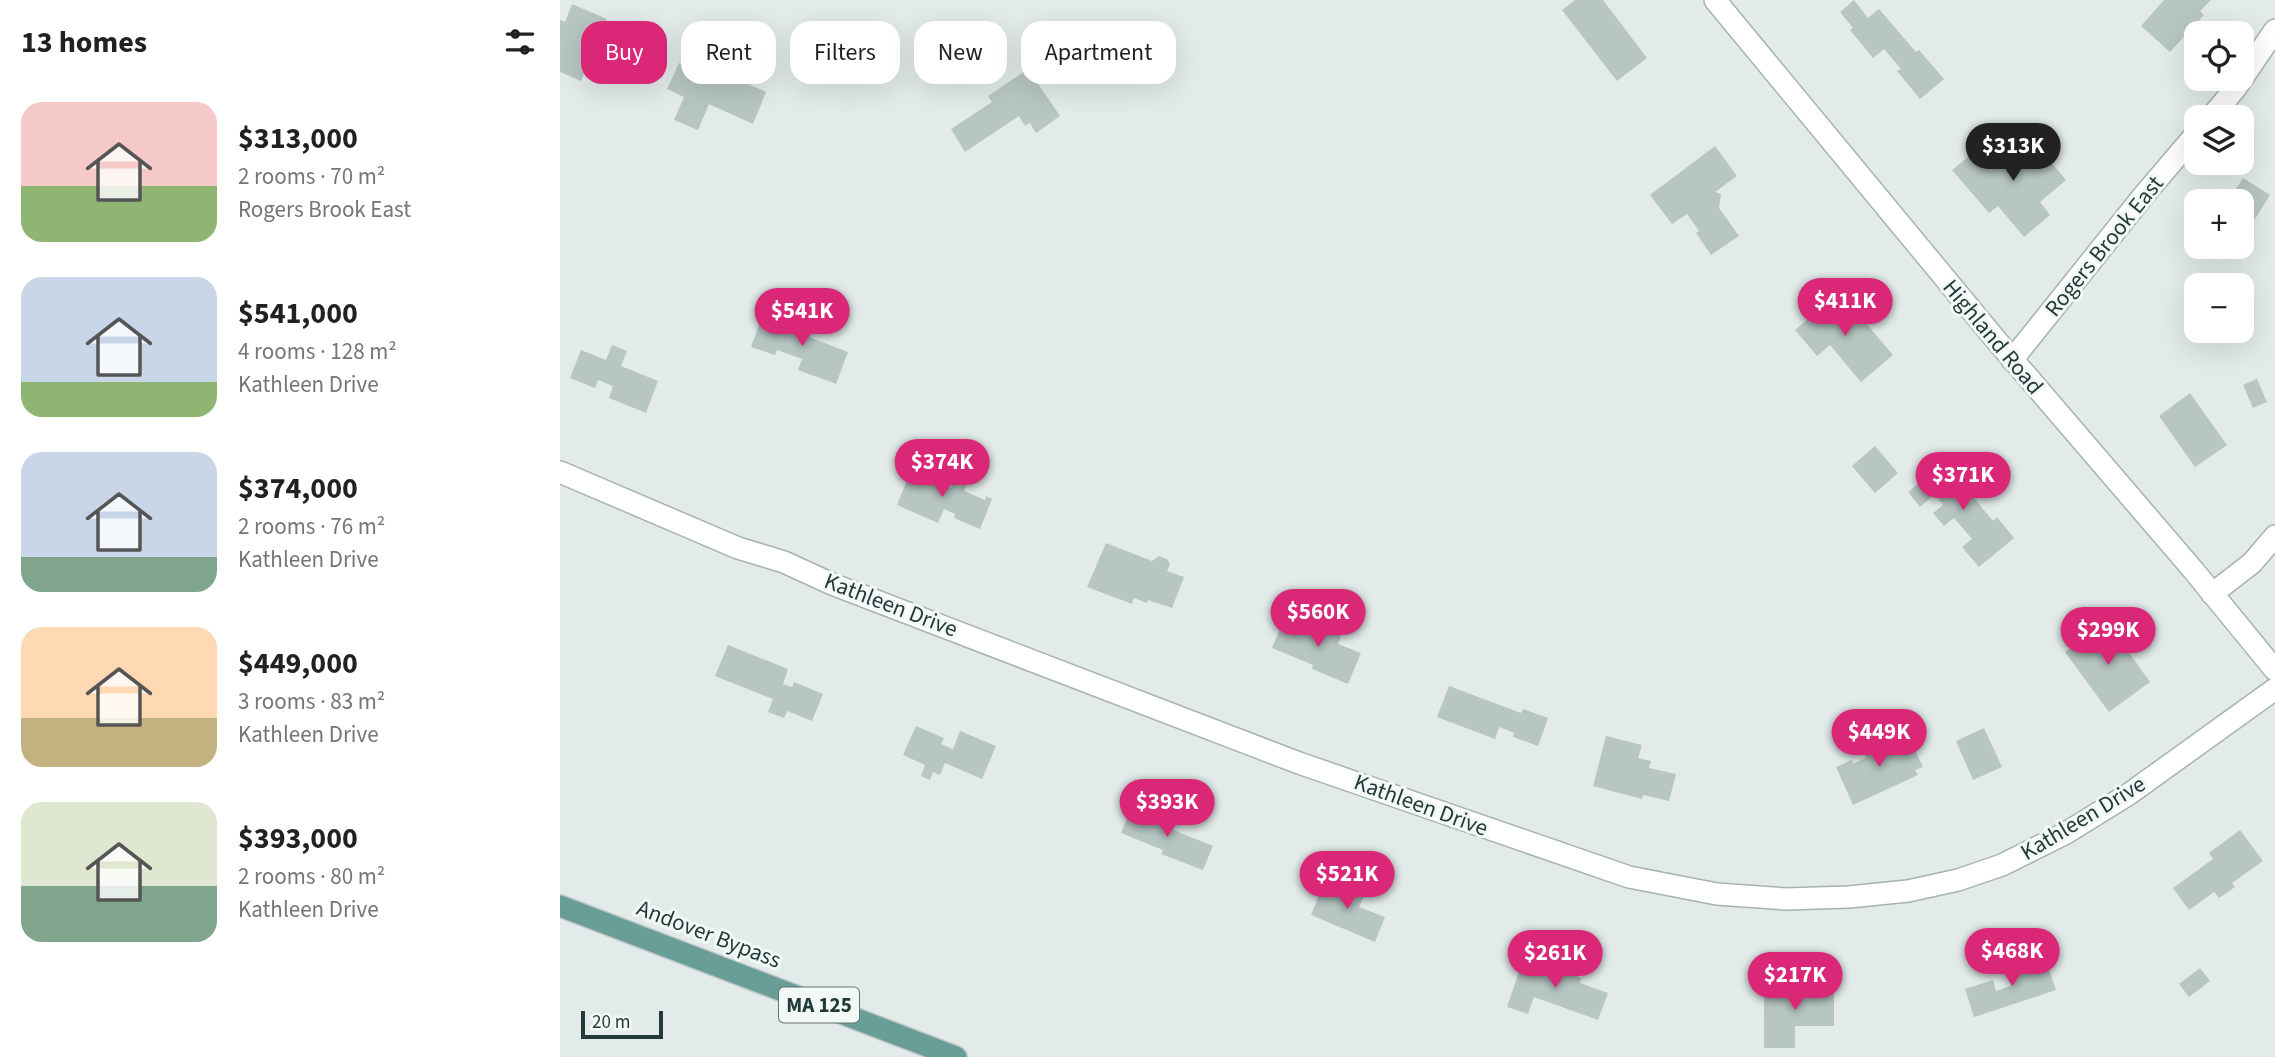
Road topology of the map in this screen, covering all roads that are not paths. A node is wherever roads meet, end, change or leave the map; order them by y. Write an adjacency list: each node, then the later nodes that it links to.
1 (1715, 0): 5 (street, Highland Road)
2 (2275, 30): 3 (street)
3 (2221, 105)
4 (2184, 148): 5 (street, Rogers Brook East)
5 (2012, 360): 8 (street, Highland Road)
6 (560, 472): 10 (street, Kathleen Drive)
7 (2275, 536): 8 (street)
8 (2213, 594): 9 (street, Highland Road)
9 (2275, 670)
10 (2275, 689)
11 (560, 906): 12 (main road, Andover Bypass / MA 125)
12 (956, 1057)

